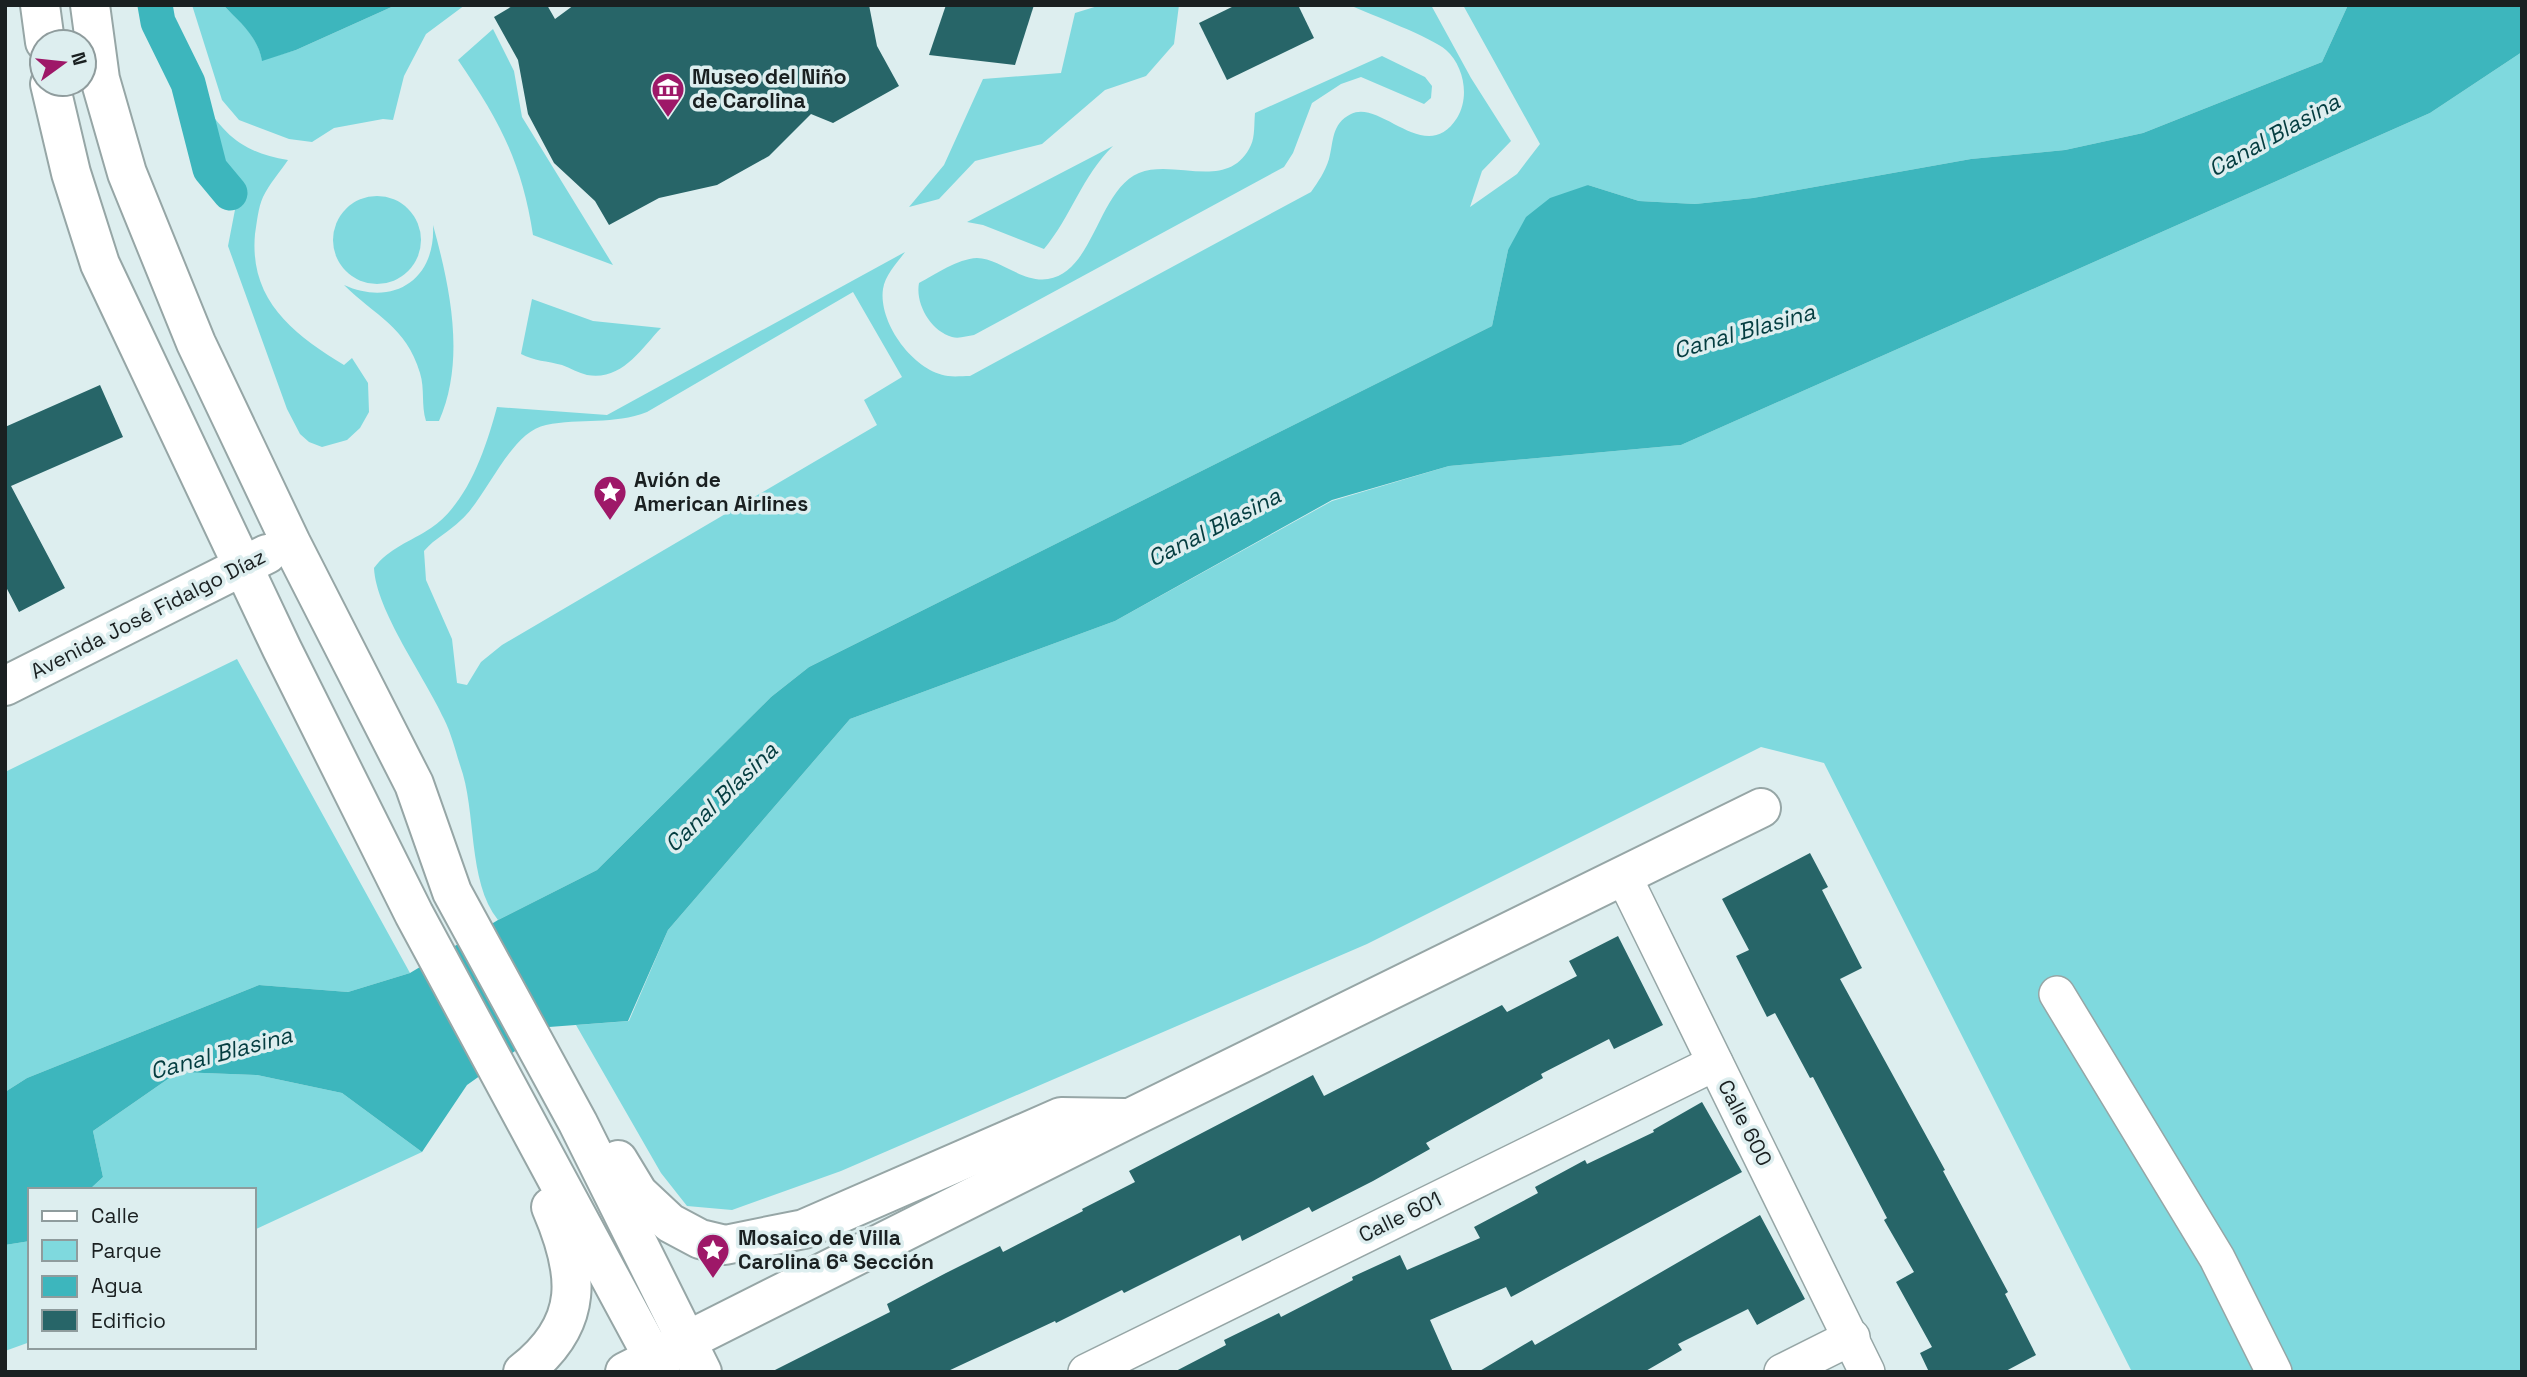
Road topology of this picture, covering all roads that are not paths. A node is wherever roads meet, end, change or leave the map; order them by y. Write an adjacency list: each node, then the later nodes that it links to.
1 (40, 5): 3 (street)
2 (90, 5): 5 (street)
3 (43, 28)
4 (53, 98): 6 (street)
5 (291, 543): 6 (street, Avenida José Fidalgo Díaz); 13 (street)
6 (244, 566): 7 (street, Avenida José Fidalgo Díaz); 14 (street)
7 (5, 686)
8 (1761, 808): 9 (street)
9 (1623, 875): 11 (street, Calle 600); 12 (street)
10 (2057, 994): 22 (street)
11 (1715, 1063): 15 (street, Calle 600); 19 (street, Calle 601)
12 (1130, 1118): 13 (street); 16 (street)
13 (578, 1123): 16 (street)
14 (537, 1140): 17 (street); 18 (street)
15 (1852, 1337): 20 (street); 21 (street, Calle 600)
16 (695, 1356): 17 (street)
17 (646, 1367)
18 (523, 1372)
19 (1086, 1372)
20 (1782, 1372)
21 (1867, 1372)
22 (2274, 1372)

